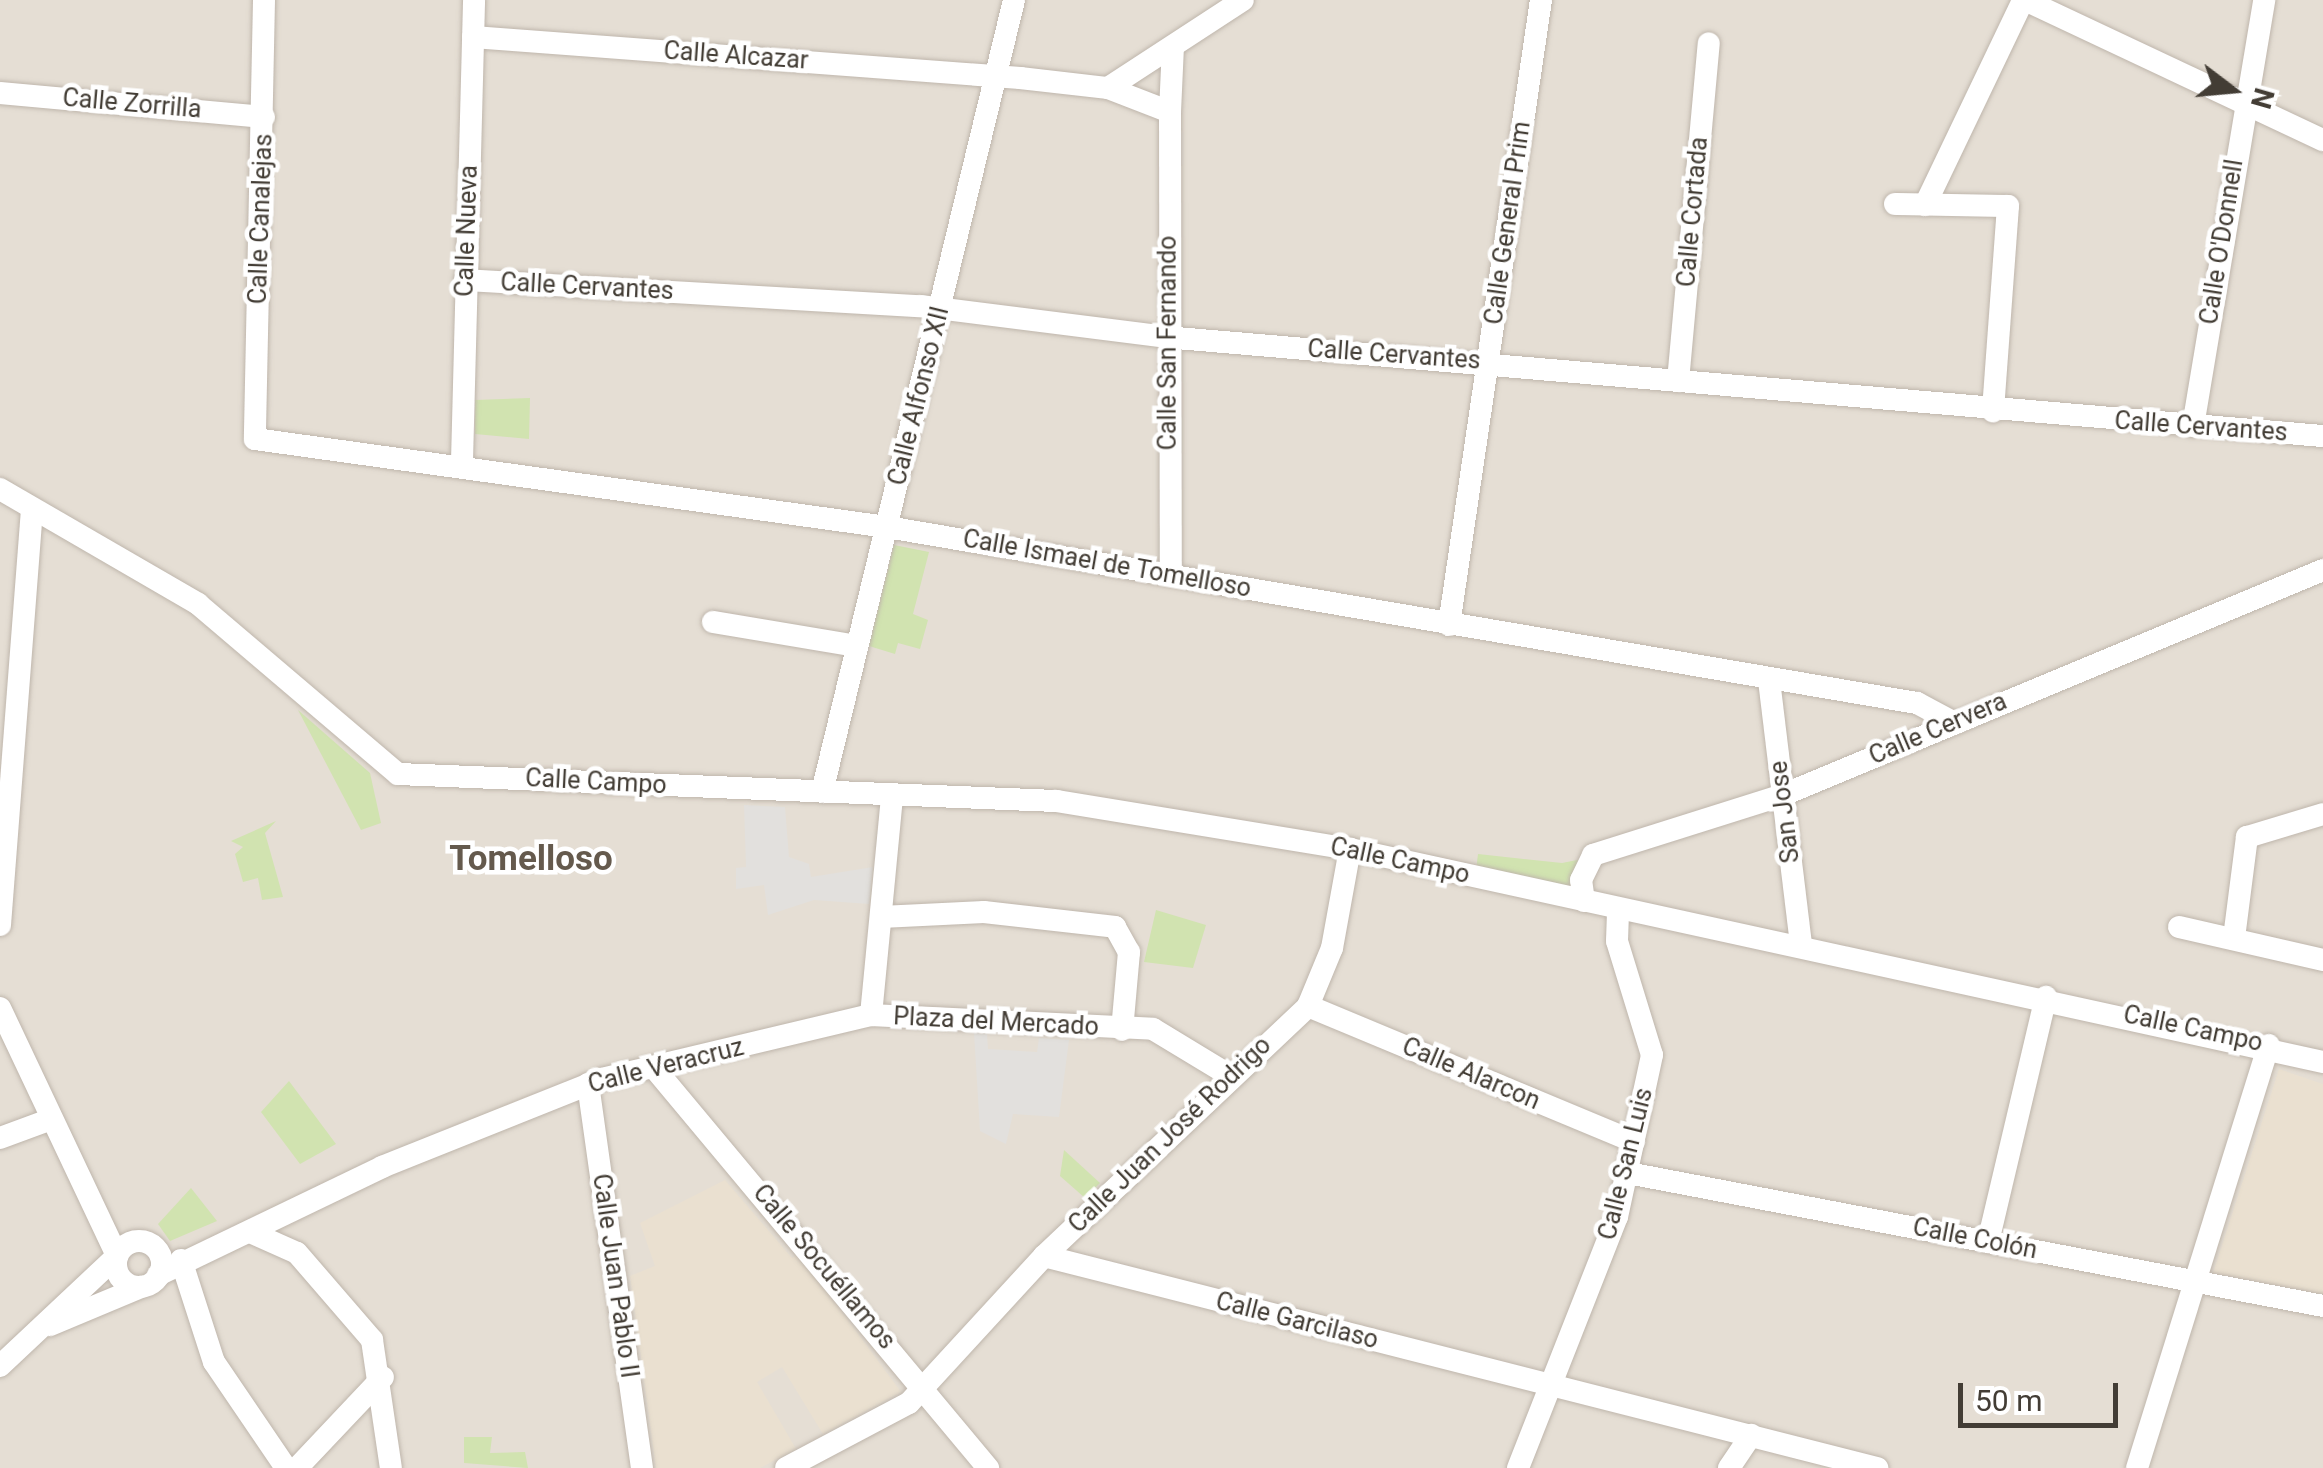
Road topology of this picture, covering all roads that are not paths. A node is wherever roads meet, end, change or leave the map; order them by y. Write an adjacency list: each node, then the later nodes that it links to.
1 (264, 0): 16 (street, Calle Canalejas)
2 (474, 0): 8 (street, Calle Nueva)
3 (1014, 0): 11 (street, Calle Alfonso XII)
4 (1243, 0): 10 (street)
5 (1541, 0): 23 (street, Calle General Prim)
6 (2024, 0): 14 (street); 19 (street)
7 (2264, 0): 14 (street, Calle O'Donnell)
8 (473, 37): 11 (street, Calle Alcazar); 20 (street, Calle Nueva)
9 (1709, 43): 24 (street, Calle Cortada)
10 (1173, 47): 12 (street); 15 (street, Calle San Fernando)
11 (1000, 76): 12 (street, Calle Alcazar); 21 (street, Calle Alfonso XII)
12 (1108, 88): 15 (street)
13 (0, 93): 16 (street, Calle Zorrilla)
14 (2244, 107): 17 (street); 26 (street, Calle O'Donnell)
15 (1170, 112): 22 (street, Calle San Fernando)
16 (264, 116): 28 (street, Calle Canalejas)
17 (2323, 140)
18 (1895, 204): 19 (street)
19 (1926, 205): 25 (street)
20 (465, 280): 21 (street, Calle Cervantes); 29 (street, Calle Nueva)
21 (940, 309): 22 (street, Calle Cervantes); 32 (street, Calle Alfonso XII)
22 (1165, 337): 23 (street, Calle Cervantes); 34 (street, Calle San Fernando)
23 (1488, 362): 24 (street, Calle Cervantes); 36 (street, Calle General Prim)
24 (1678, 381): 25 (street, Calle Cervantes)
25 (1993, 410): 26 (street, Calle Cervantes)
26 (2193, 426): 27 (street, Calle Cervantes)
27 (2323, 436)
28 (254, 439): 29 (street, Calle Ismael de Tomelloso)
29 (462, 461): 32 (street, Calle Ismael de Tomelloso)
30 (0, 489): 31 (street, Calle Campo)
31 (32, 510): 38 (street); 41 (street, Calle Campo)
32 (887, 527): 34 (street, Calle Ismael de Tomelloso); 37 (street, Calle Alfonso XII)
33 (2323, 570): 40 (street, Calle Cervera)
34 (1171, 574): 36 (street, Calle Ismael de Tomelloso)
35 (713, 622): 37 (street)
36 (1449, 624): 39 (street, Calle Ismael de Tomelloso)
37 (858, 646): 41 (street, Calle Alfonso XII)
38 (9, 668): 49 (street)
39 (1769, 680): 40 (street, Calle Ismael de Tomelloso); 42 (street, San Jose)
40 (1952, 722): 42 (street, Calle Cervera)
41 (822, 792): 43 (street, Calle Campo)
42 (1783, 795): 46 (street, Calle Cervera); 52 (street, San Jose)
43 (892, 796): 45 (street, Calle Campo); 48 (street)
44 (2323, 814): 51 (street)
45 (1350, 849): 46 (street, Calle Campo); 55 (street, Calle Juan José Rodrigo)
46 (1584, 901): 47 (street, Calle Campo)
47 (1618, 910): 52 (street, Calle Campo); 66 (street, Calle San Luis)
48 (881, 917): 57 (street); 58 (street, Plaza del Mercado)
49 (0, 924)
50 (2179, 927): 51 (street)
51 (2234, 938): 53 (street)
52 (1802, 944): 54 (street, Calle Campo)
53 (2323, 960)
54 (2046, 998): 59 (street, Calle Campo); 69 (street)
55 (1308, 1006): 62 (street, Calle Juan José Rodrigo); 66 (street, Calle Alarcon)
56 (0, 1008): 64 (street)
57 (870, 1015): 58 (street, Plaza del Mercado); 61 (street, Calle Veracruz)
58 (1122, 1030): 62 (street, Plaza del Mercado)
59 (2269, 1045): 60 (street, Calle Campo); 74 (street)
60 (2323, 1062)
61 (655, 1069): 63 (street, Calle Veracruz); 80 (street, Calle Socuéllamos)
62 (1229, 1075): 71 (street, Calle Juan José Rodrigo)
63 (588, 1084): 68 (street, Calle Veracruz); 85 (street, Calle Juan Pablo II)
64 (49, 1120): 65 (street); 70 (street)
65 (0, 1138)
66 (1634, 1142): 67 (street, Calle San Luis)
67 (1628, 1174): 69 (street, Calle Colón); 79 (street, Calle San Luis)
68 (250, 1232): 72 (street, Calle Veracruz); 78 (street)
69 (1988, 1242): 74 (street, Calle Colón)
70 (117, 1256): 73 (street); 73 (street); 76 (street)
71 (1044, 1256): 79 (street, Calle Garcilaso); 80 (street, Calle Juan José Rodrigo)
72 (181, 1260): 73 (street, Calle Veracruz); 82 (street)
73 (150, 1281): 76 (street, Calle Veracruz)
74 (2197, 1281): 75 (street, Calle Colón); 91 (street)
75 (2323, 1306)
76 (33, 1333): 77 (street)
77 (0, 1366)
78 (384, 1376): 83 (street); 84 (street)
79 (1549, 1385): 81 (street, Calle Garcilaso); 88 (street, Calle San Luis)
80 (926, 1386): 86 (street, Calle Juan José Rodrigo); 87 (street, Calle Socuéllamos)
81 (1752, 1435): 89 (street); 90 (street, Calle Garcilaso)
82 (286, 1468)
83 (297, 1468)
84 (392, 1468)
85 (642, 1468)
86 (786, 1468)
87 (988, 1468)
88 (1518, 1468)
89 (1729, 1468)
90 (1878, 1468)
91 (2138, 1468)

